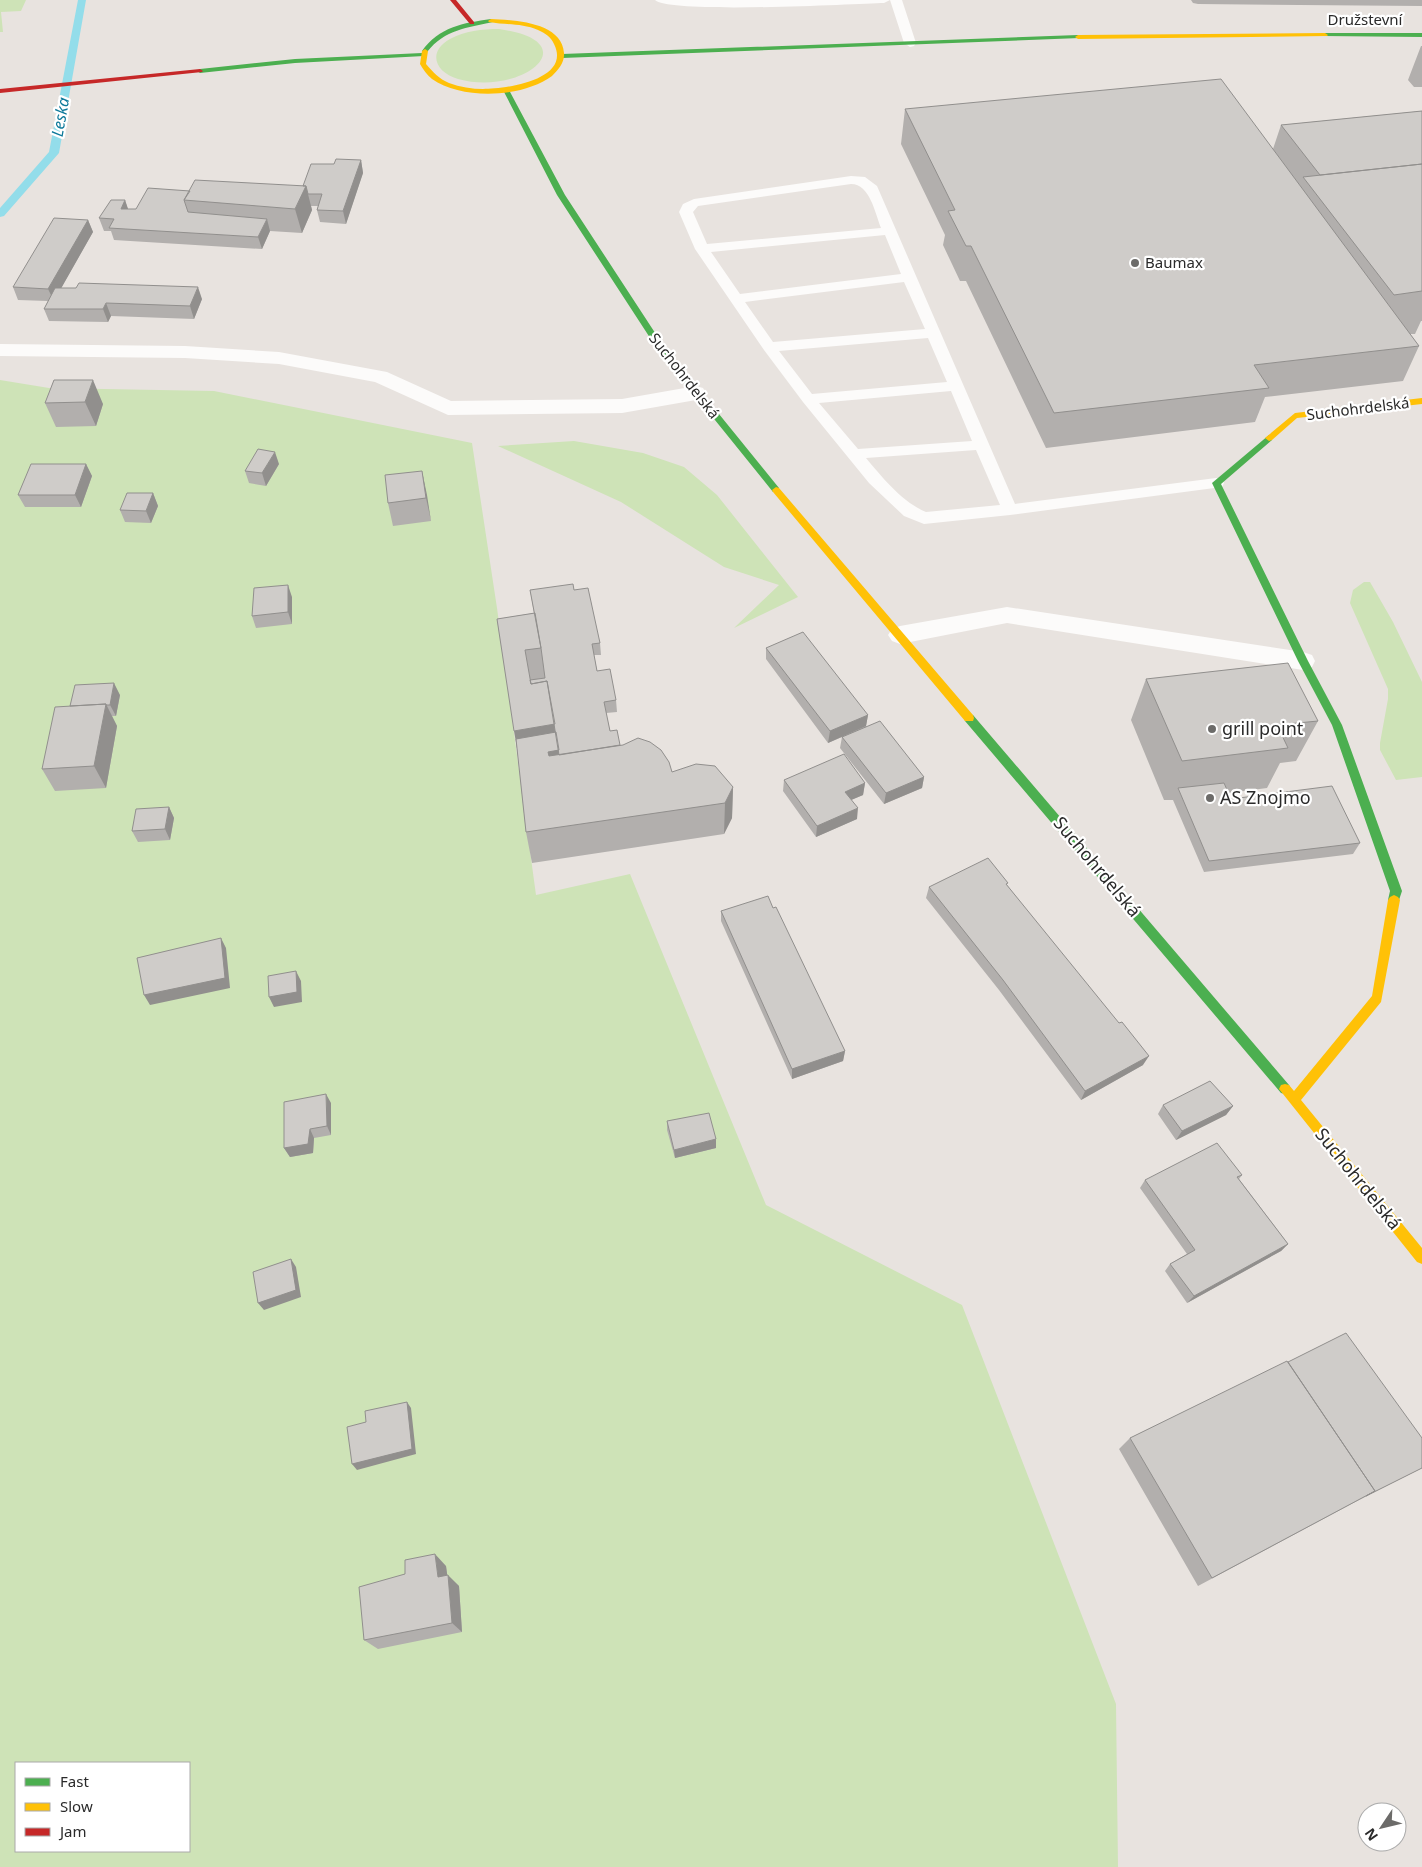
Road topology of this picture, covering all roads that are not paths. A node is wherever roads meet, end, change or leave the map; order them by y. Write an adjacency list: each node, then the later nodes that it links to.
1 (453, 0): 6 (main road)
2 (661, 0): 3 (lane)
3 (854, 0): 4 (lane)
4 (884, 0)
5 (896, 0): 8 (lane)
6 (472, 24): 9 (main road); 10 (main road)
7 (1422, 35): 8 (main road, Družstevní)
8 (910, 43): 10 (main road, Družstevní)
9 (422, 55): 11 (main road); 12 (main road)
10 (562, 56): 11 (main road)
11 (506, 90): 21 (main road, Suchohrdelská)
12 (0, 91)
13 (889, 231): 14 (lane); 14 (lane); 15 (lane)
14 (702, 249): 16 (lane)
15 (909, 277): 16 (lane); 17 (lane)
16 (735, 299): 18 (lane)
17 (933, 333): 18 (lane); 20 (lane)
18 (769, 347): 22 (lane)
19 (0, 350): 21 (street)
20 (956, 386): 22 (lane); 24 (lane)
21 (696, 394): 28 (main road, Suchohrdelská)
22 (808, 399): 25 (lane)
23 (1422, 401): 26 (main road, Suchohrdelská)
24 (982, 445): 25 (lane); 27 (lane)
25 (854, 454): 27 (lane)
26 (1216, 483): 27 (lane); 29 (main road)
27 (1010, 510)
28 (900, 635): 29 (street); 30 (main road, Suchohrdelská)
29 (1303, 661): 30 (main road)
30 (1294, 1100): 31 (main road, Suchohrdelská)
31 (1422, 1258)

